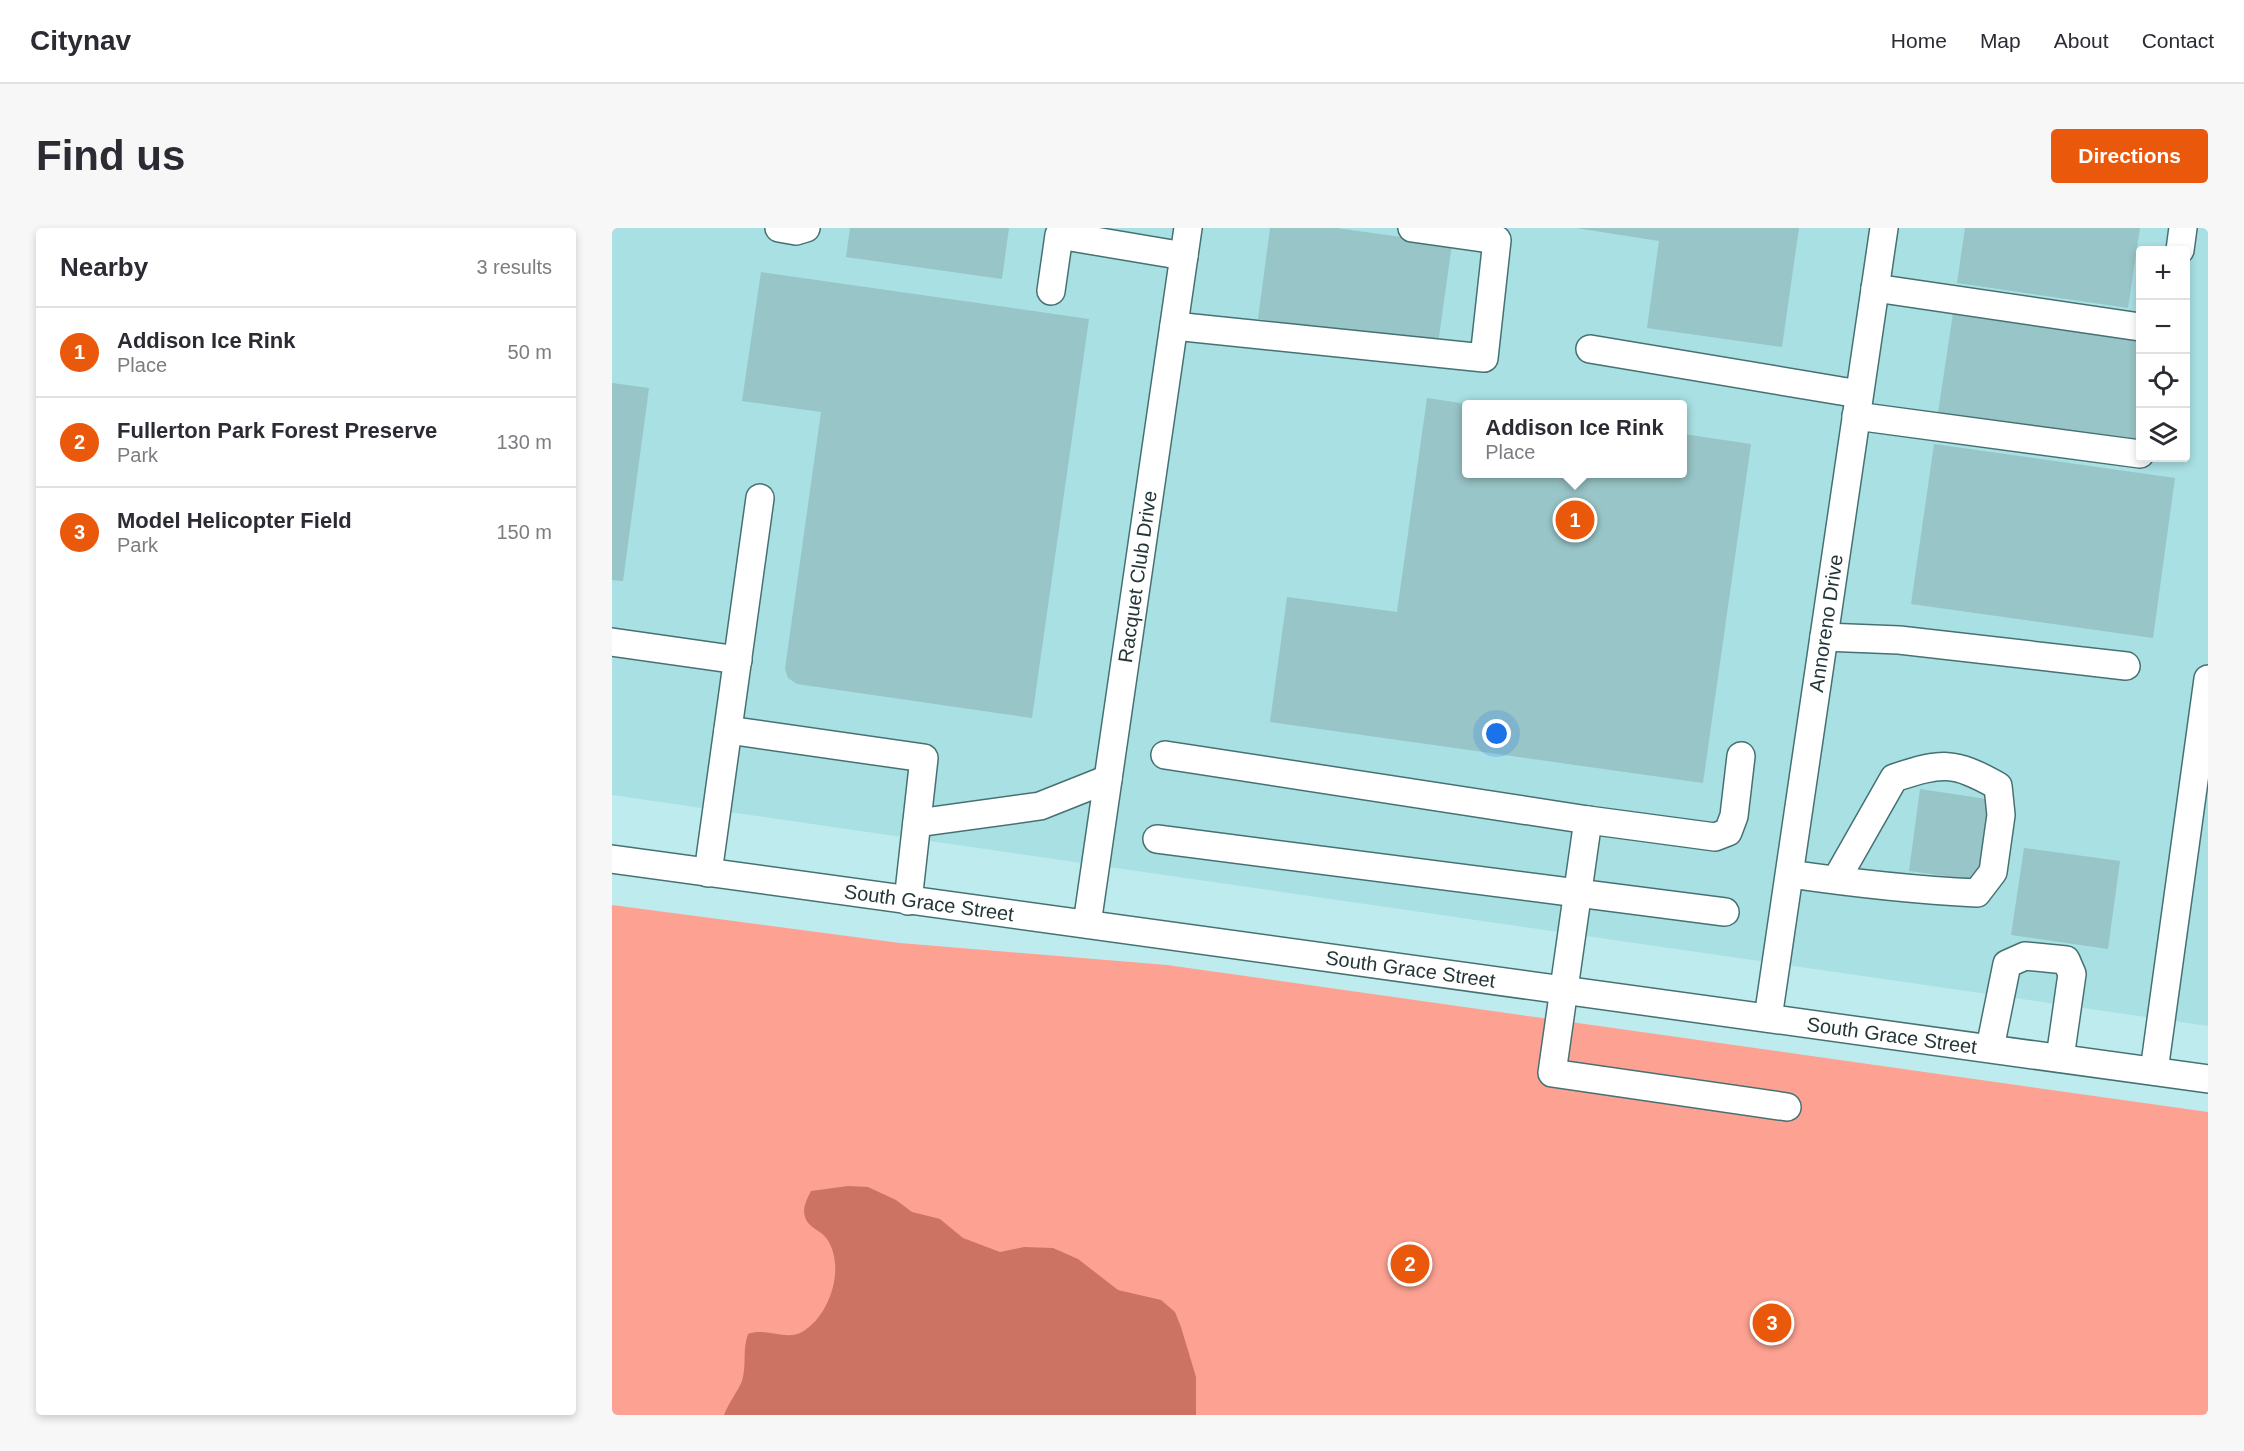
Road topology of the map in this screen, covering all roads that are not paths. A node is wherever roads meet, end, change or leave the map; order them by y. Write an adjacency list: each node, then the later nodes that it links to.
1 (779, 228): 2 (street)
2 (806, 228)
3 (1188, 228): 9 (street, Racquet Club Drive)
4 (1412, 228): 12 (street)
5 (1884, 228): 10 (street, Annoreno Drive)
6 (2183, 228): 8 (street)
7 (1059, 232): 9 (street); 11 (street)
8 (2181, 246)
9 (1184, 256): 12 (street, Racquet Club Drive)
10 (1875, 288): 13 (street); 15 (street, Annoreno Drive)
11 (1051, 291)
12 (1174, 326): 26 (street, Racquet Club Drive)
13 (2136, 326)
14 (1590, 349): 15 (street)
15 (1858, 405): 16 (street); 18 (street, Annoreno Drive)
16 (2136, 453)
17 (760, 498): 20 (street)
18 (1824, 637): 21 (street); 32 (street, Annoreno Drive)
19 (612, 642): 20 (street)
20 (738, 660): 23 (street)
21 (2126, 666)
22 (2208, 679): 42 (street)
23 (728, 730): 28 (street); 31 (street)
24 (1165, 755): 27 (street)
25 (1741, 756): 27 (street)
26 (1108, 779): 28 (street); 37 (street, Racquet Club Drive)
27 (1588, 820): 34 (street)
28 (917, 823): 35 (street)
29 (1156, 839): 34 (street)
30 (612, 859): 31 (street, South Grace Street)
31 (708, 873): 35 (street, South Grace Street)
32 (1790, 874): 33 (street); 39 (street, Annoreno Drive)
33 (1836, 880): 33 (street)
34 (1577, 892): 36 (street); 38 (street)
35 (908, 902): 37 (street, South Grace Street)
36 (1725, 912)
37 (1087, 924): 38 (street, South Grace Street)
38 (1564, 989): 39 (street, South Grace Street); 44 (street)
39 (1768, 1018): 40 (street, South Grace Street)
40 (1990, 1048): 41 (street, South Grace Street); 41 (street)
41 (2060, 1058): 42 (street, South Grace Street)
42 (2154, 1071): 43 (street, South Grace Street)
43 (2208, 1078)
44 (1787, 1107)

